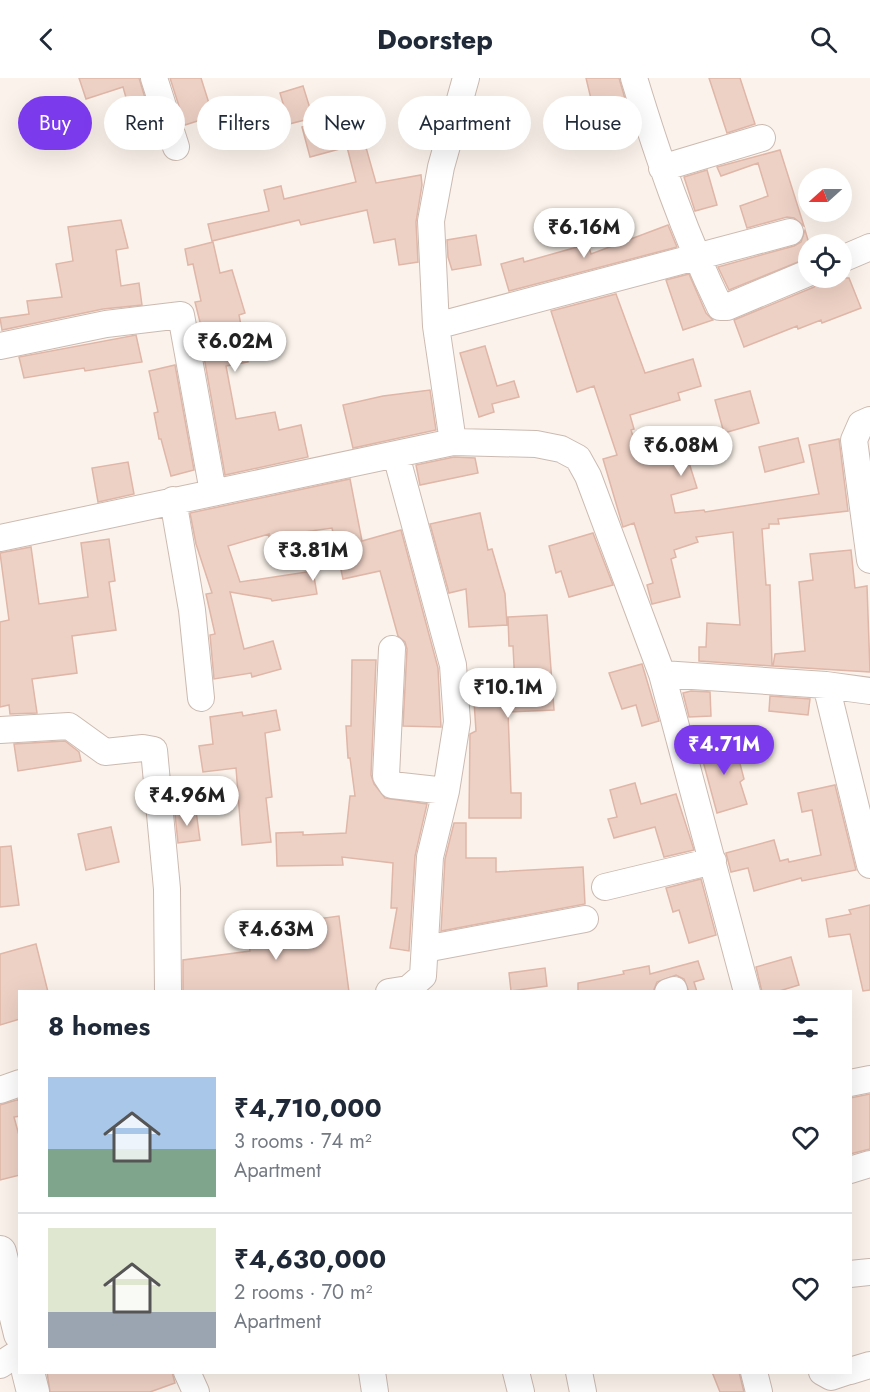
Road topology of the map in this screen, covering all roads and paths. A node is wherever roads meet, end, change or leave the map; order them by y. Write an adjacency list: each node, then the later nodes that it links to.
1 (154, 78): 4 (street)
2 (466, 78): 12 (street)
3 (634, 78): 6 (street)
4 (160, 96)
5 (762, 138): 6 (street)
6 (662, 168): 10 (street)
7 (790, 232): 10 (street)
8 (870, 247): 9 (street)
9 (852, 255)
10 (695, 256): 11 (street); 12 (street)
11 (798, 277)
12 (436, 326): 15 (street)
13 (0, 346): 17 (street)
14 (870, 420): 20 (street)
15 (453, 442): 16 (street); 22 (street)
16 (396, 455): 17 (street); 27 (street)
17 (213, 492): 18 (street)
18 (173, 500): 19 (street); 25 (street)
19 (0, 538)
20 (870, 560)
21 (392, 649): 27 (street)
22 (662, 674): 23 (street); 28 (street)
23 (826, 685): 24 (street); 29 (street)
24 (870, 691)
25 (201, 698)
26 (0, 730): 33 (street)
27 (446, 791): 32 (street)
28 (713, 861): 30 (street); 35 (street)
29 (870, 865)
30 (605, 887)
31 (585, 920): 32 (street)
32 (424, 949): 34 (street)
33 (168, 990)
34 (401, 990)
35 (746, 990)
36 (870, 1079): 37 (street)
37 (852, 1083)
38 (18, 1084): 39 (street)
39 (0, 1090)
40 (870, 1164): 41 (street)
41 (852, 1169)
42 (0, 1252): 45 (street)
43 (870, 1272): 44 (street)
44 (852, 1274)
45 (18, 1326)
46 (18, 1353): 47 (street)
47 (0, 1365)
48 (870, 1365): 49 (street)
49 (852, 1370)
50 (28, 1374): 56 (street)
51 (189, 1374): 57 (street)
52 (372, 1374): 58 (street)
53 (516, 1374): 59 (street)
54 (579, 1374): 60 (street)
55 (754, 1374): 61 (street)
56 (33, 1392)
57 (196, 1392)
58 (375, 1392)
59 (521, 1392)
60 (583, 1392)
61 (759, 1392)

